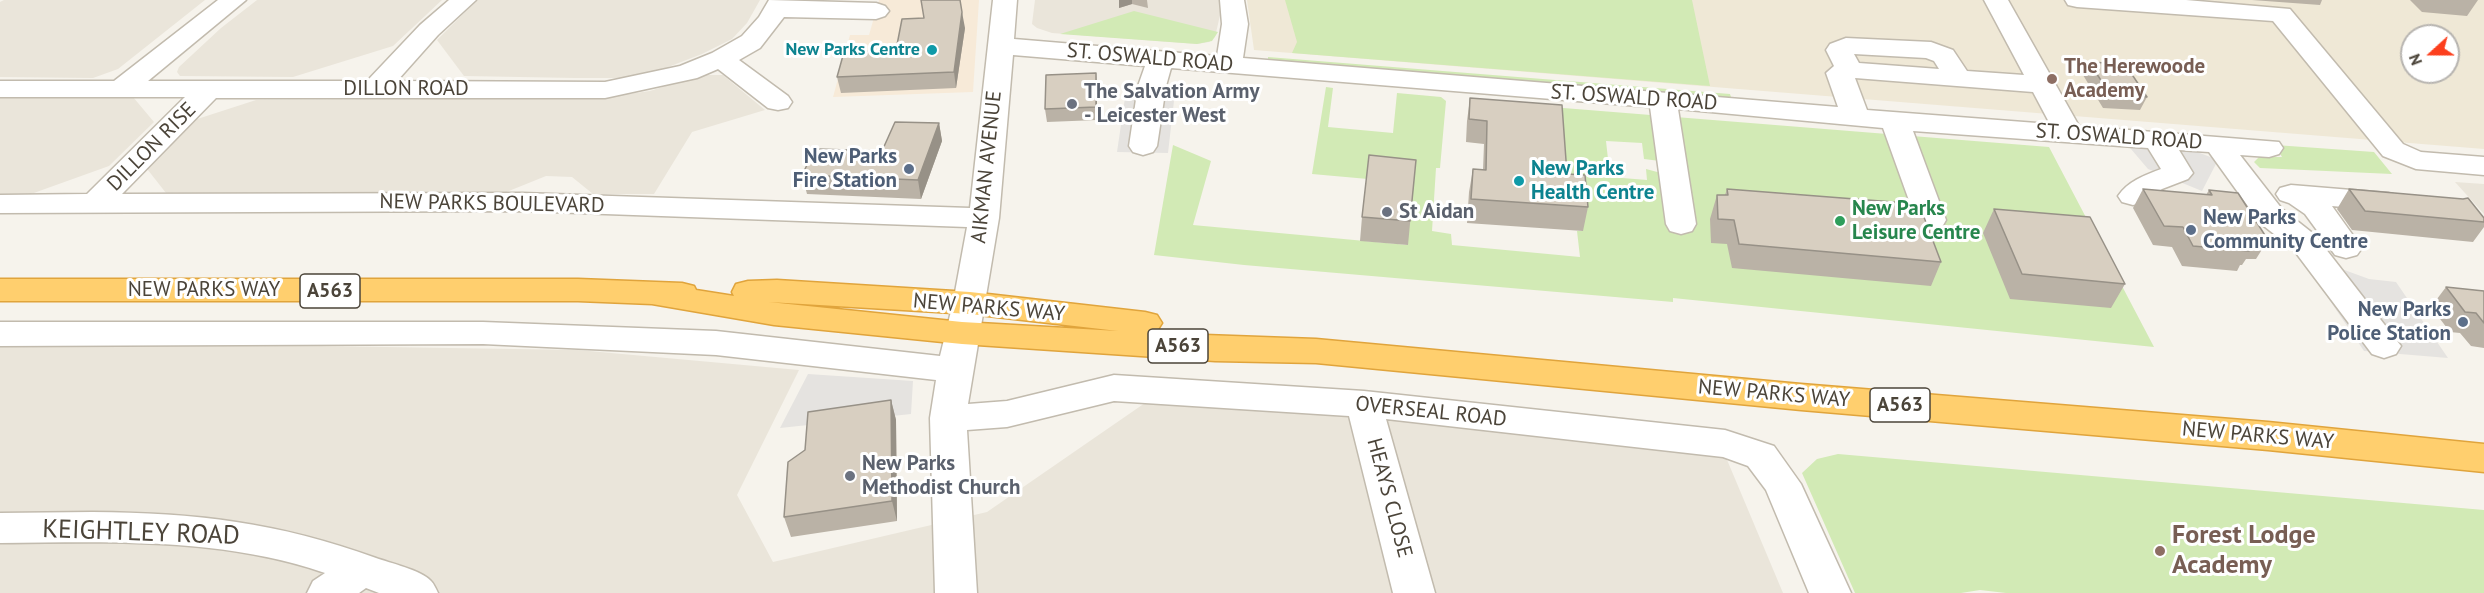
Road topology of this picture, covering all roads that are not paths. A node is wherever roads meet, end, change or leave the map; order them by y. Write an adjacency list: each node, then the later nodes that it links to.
1 (234, 0): 16 (street)
2 (464, 0): 15 (street)
3 (1005, 0): 9 (street, AIKMAN AVENUE)
4 (1232, 0): 12 (street)
5 (1996, 0): 13 (street)
6 (2077, 0): 27 (street)
7 (778, 5): 8 (street); 10 (street, DILLON ROAD)
8 (875, 16)
9 (999, 46): 11 (street, ST. OSWALD ROAD); 34 (street, AIKMAN AVENUE)
10 (721, 59): 15 (street, DILLON ROAD); 19 (street)
11 (1161, 59): 12 (street, ST. OSWALD ROAD); 25 (street)
12 (1229, 64): 18 (street, ST. OSWALD ROAD)
13 (2043, 85): 20 (street); 22 (street)
14 (0, 89): 16 (street, DILLON ROAD)
15 (375, 89): 17 (street, DILLON ROAD)
16 (120, 90): 17 (street, DILLON ROAD)
17 (208, 90): 32 (street, DILLON RISE)
18 (1664, 100): 20 (street, ST. OSWALD ROAD); 36 (street)
19 (778, 102)
20 (1856, 117): 21 (street, ST. OSWALD ROAD)
21 (1895, 121): 22 (street, ST. OSWALD ROAD); 35 (street)
22 (2069, 134): 23 (street, ST. OSWALD ROAD)
23 (2158, 140): 24 (street, ST. OSWALD ROAD); 30 (street)
24 (2218, 145): 26 (street, ST. OSWALD ROAD); 28 (street)
25 (1143, 146)
26 (2270, 148)
27 (2484, 166)
28 (2253, 190): 29 (street); 41 (street)
29 (2303, 195): 33 (street); 37 (street)
30 (2133, 196)
31 (0, 204): 32 (street, NEW PARKS BOULEVARD)
32 (95, 204): 34 (street, NEW PARKS BOULEVARD)
33 (2416, 205)
34 (984, 218): 39 (street, AIKMAN AVENUE)
35 (1931, 220)
36 (1681, 224)
37 (2346, 248)
38 (0, 290): 39 (highway, NEW PARKS WAY / A563)
39 (966, 318): 42 (street, AIKMAN AVENUE); 45 (highway, NEW PARKS WAY / A563)
40 (0, 334): 42 (street)
41 (2384, 346)
42 (954, 370): 44 (street, AIKMAN AVENUE)
43 (1364, 404): 44 (street, OVERSEAL ROAD); 51 (street, HEAYS CLOSE); 52 (street, OVERSEAL ROAD)
44 (948, 418): 50 (street, AIKMAN AVENUE)
45 (2484, 458)
46 (0, 528): 47 (street, KEIGHTLEY ROAD)
47 (361, 569): 48 (street); 49 (street, KEIGHTLEY ROAD)
48 (328, 593)
49 (417, 593)
50 (956, 593)
51 (1414, 593)
52 (1830, 593)

